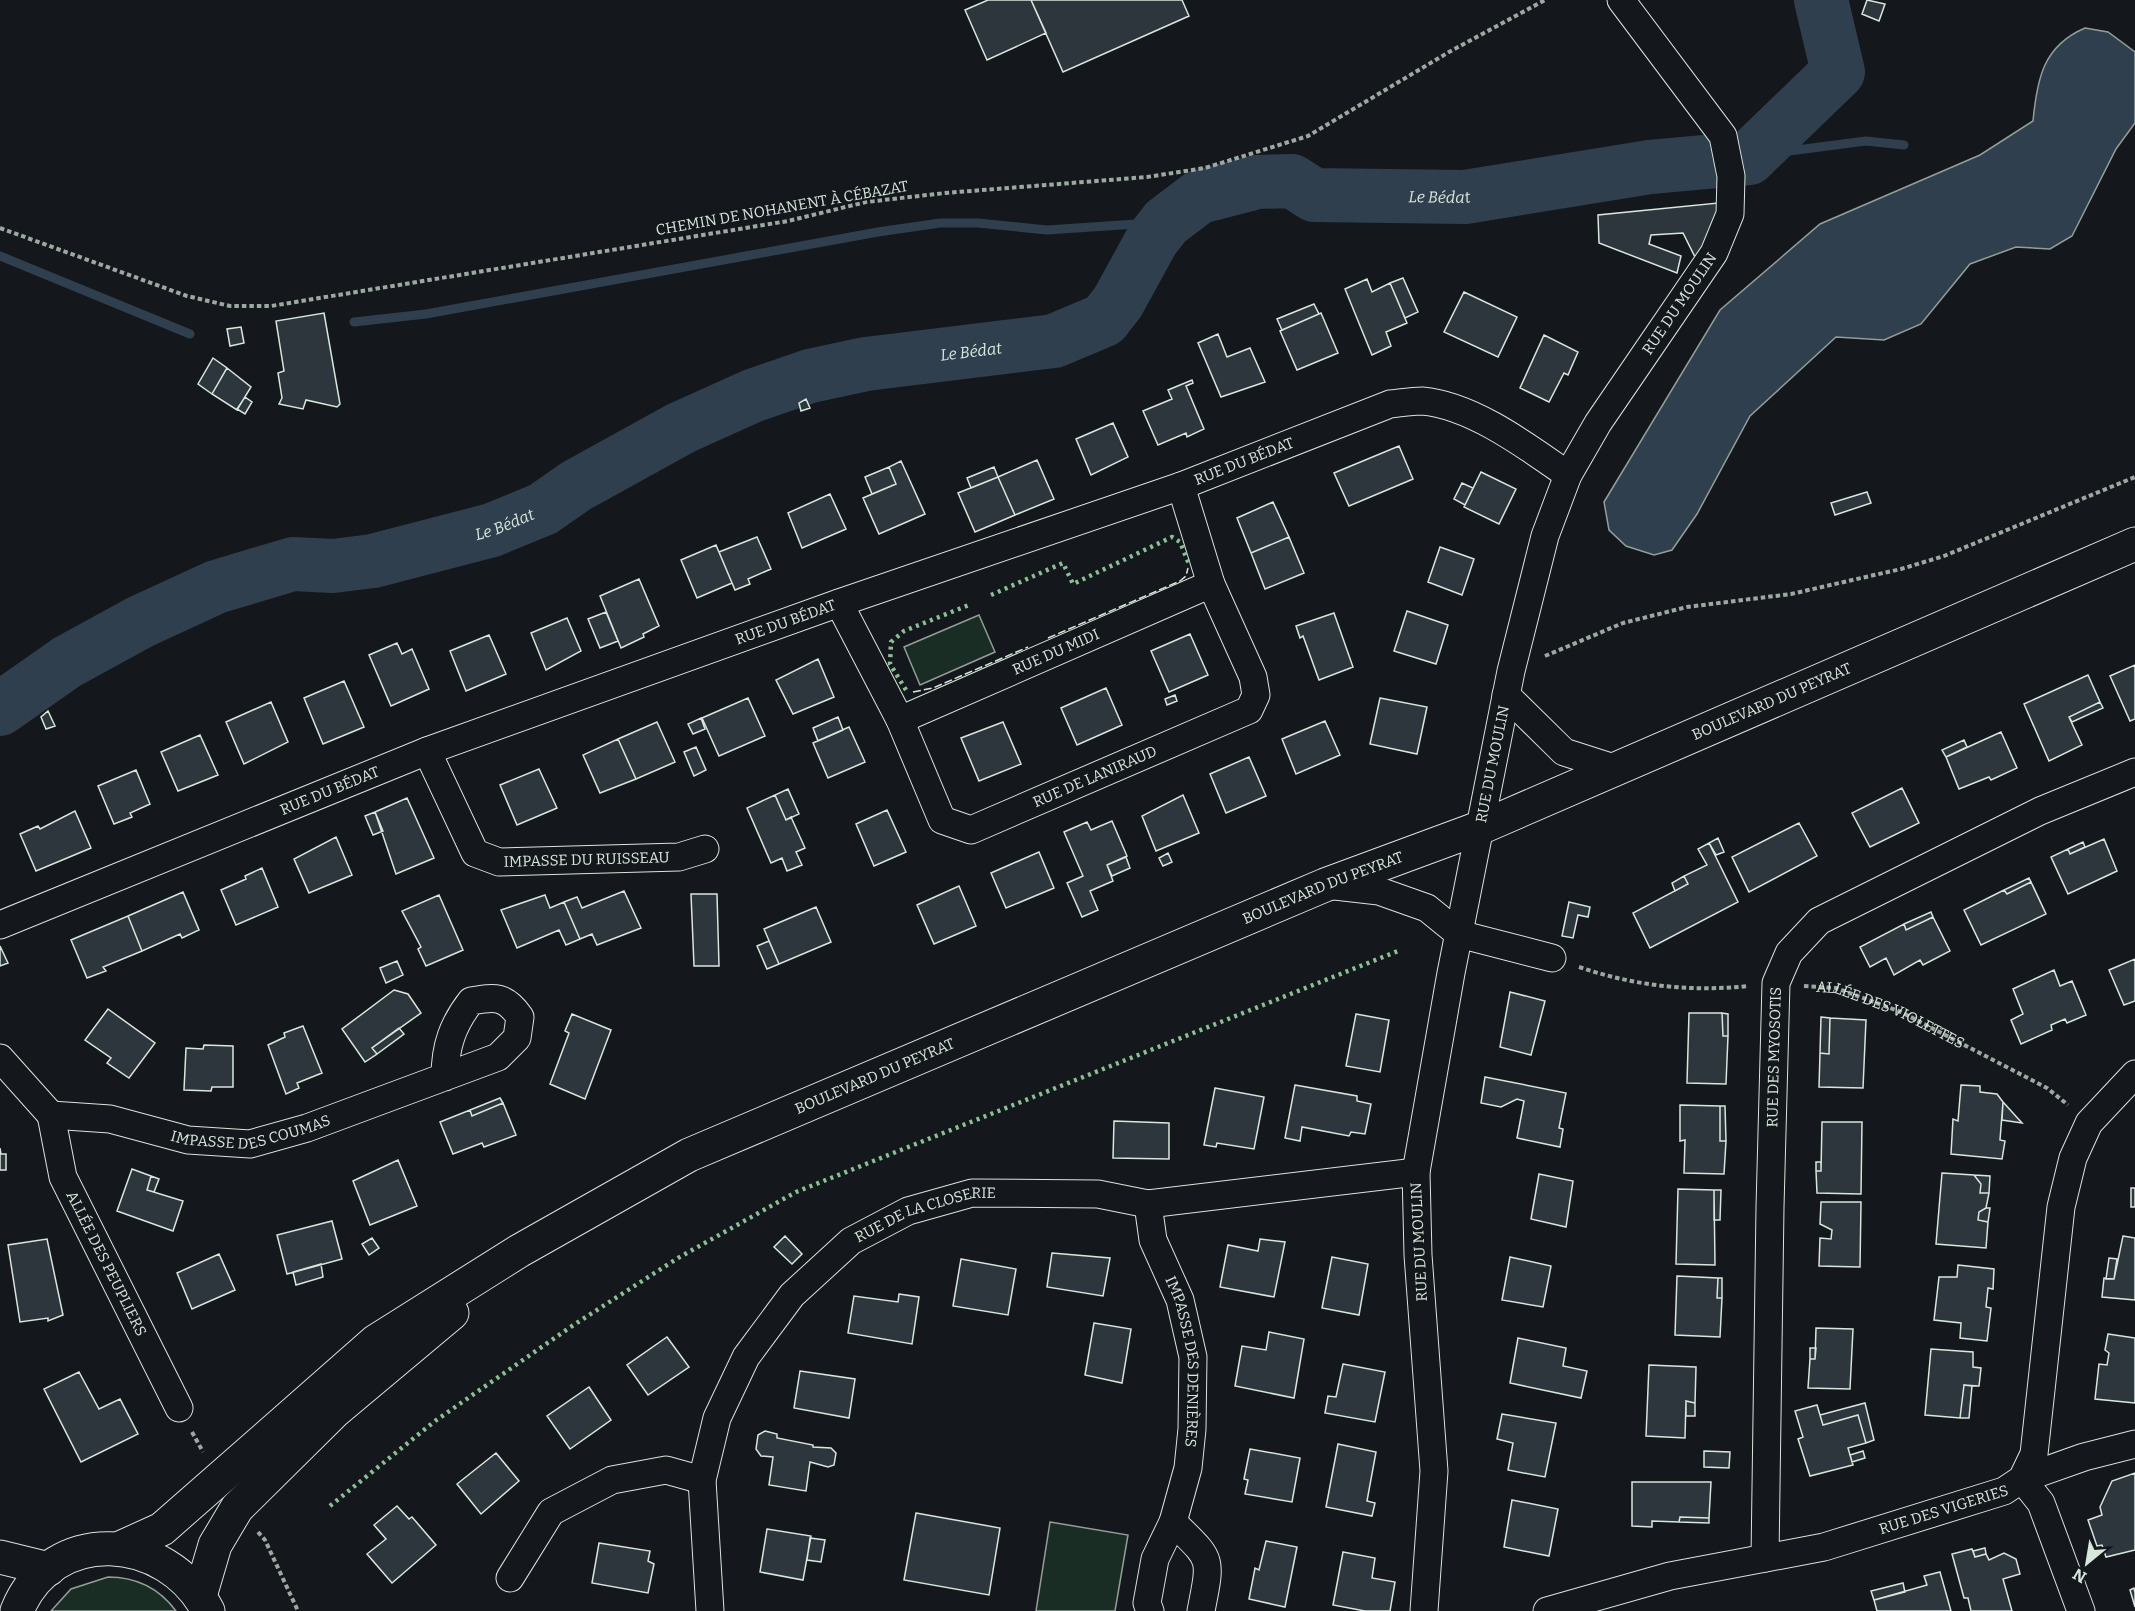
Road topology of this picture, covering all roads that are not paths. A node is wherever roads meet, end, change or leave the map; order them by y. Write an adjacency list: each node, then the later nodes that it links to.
1 (1621, 0): 2 (street, RUE DU MOULIN)
2 (1568, 475): 3 (street, RUE DU BÉDAT); 7 (street, RUE DU MOULIN)
3 (1181, 486): 5 (street, RUE DE LANIRAUD); 6 (street, RUE DU BÉDAT)
4 (2135, 544): 10 (main road, BOULEVARD DU PEYRAT)
5 (1211, 584): 8 (street, RUE DU MIDI); 8 (street, RUE DE LANIRAUD)
6 (840, 603): 8 (street, RUE DE LANIRAUD); 9 (street, RUE DU BÉDAT)
7 (1509, 683): 10 (street); 12 (street, RUE DU MOULIN)
8 (900, 720)
9 (427, 751): 13 (street, IMPASSE DU RUISSEAU); 15 (street, RUE DU BÉDAT)
10 (1614, 768): 12 (main road, BOULEVARD DU PEYRAT)
11 (2135, 772): 32 (street, RUE DES MYOSOTIS)
12 (1482, 827): 14 (main road, BOULEVARD DU PEYRAT); 16 (street, RUE DU MOULIN)
13 (705, 849)
14 (1325, 885): 16 (street); 24 (main road, BOULEVARD DU PEYRAT)
15 (0, 925)
16 (1459, 934): 17 (street); 22 (street, RUE DU MOULIN)
17 (1552, 958)
18 (0, 1058): 21 (street)
19 (2135, 1074): 27 (street, RUE DES VIGERIES)
20 (445, 1077): 21 (street, IMPASSE DES COUMAS)
21 (51, 1115): 25 (street, ALLÉE DES PEUPLIERS)
22 (1416, 1172): 23 (street, RUE DE LA CLOSERIE); 40 (street, RUE DU MOULIN)
23 (1148, 1204): 28 (street, RUE DE LA CLOSERIE); 29 (street, IMPASSE DES DENIÈRES)
24 (519, 1251): 30 (main road); 35 (main road)
25 (179, 1408)
26 (2135, 1444): 27 (street)
27 (2022, 1479): 32 (street, RUE DES VIGERIES); 42 (street)
28 (702, 1480): 34 (street); 37 (street, RUE DE LA CLOSERIE)
29 (1173, 1522): 38 (street, IMPASSE DES DENIÈRES); 39 (street)
30 (120, 1548): 33 (main road); 35 (main road)
31 (0, 1557): 33 (main road)
32 (1765, 1558): 41 (street, RUE DES VIGERIES)
33 (49, 1569): 36 (main road)
34 (510, 1578)
35 (204, 1603)
36 (17, 1611)
37 (710, 1611)
38 (1149, 1611)
39 (1202, 1611)
40 (1424, 1611)
41 (1547, 1611)
42 (2081, 1611)

